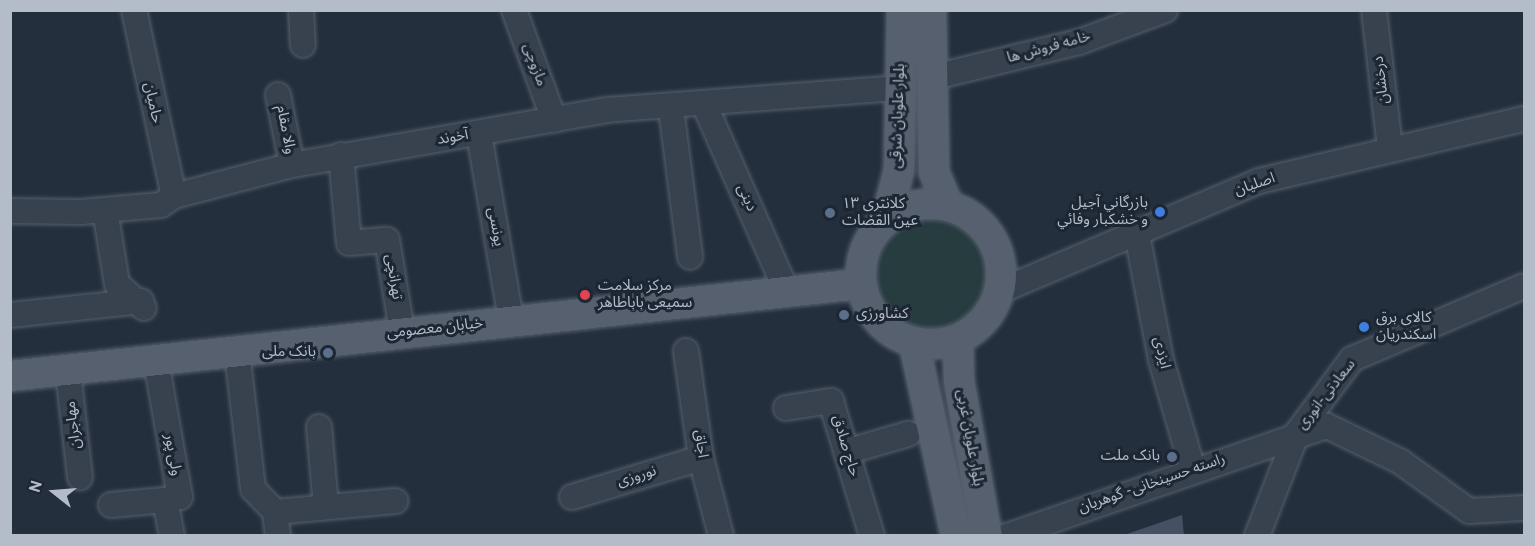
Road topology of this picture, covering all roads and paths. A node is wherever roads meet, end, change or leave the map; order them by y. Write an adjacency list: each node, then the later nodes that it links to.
1 (134, 10): 20 (street, حامیان)
2 (301, 10): 8 (street)
3 (514, 10): 15 (street, مازوچی)
4 (902, 10): 10 (main road, بلوار علویان شرقی)
5 (931, 10): 9 (main road, بلوار علویان شرقی)
6 (1165, 10): 9 (street, خامه فروش ها)
7 (1374, 10): 17 (street, درخشان)
8 (303, 45)
9 (930, 78): 21 (main road, بلوار علویان شرقی)
10 (901, 88): 12 (street, آخوند); 24 (main road, بلوار علویان شرقی)
11 (279, 95): 19 (street, والا مقام)
12 (705, 106): 13 (street, آخوند); 29 (street, دینی)
13 (671, 108): 15 (street, آخوند); 26 (street)
14 (1524, 119): 17 (street, اصلیان)
15 (554, 120): 16 (street, آخوند)
16 (478, 134): 18 (street, آخوند); 32 (street, یونسی)
17 (1390, 149): 25 (street, اصلیان)
18 (341, 155): 19 (street, آخوند); 33 (street, تهرانچی)
19 (292, 165): 20 (street, آخوند)
20 (174, 196): 22 (street, آخوند)
21 (948, 205): 24 (main road); 30 (main road)
22 (105, 210): 23 (street, آخوند); 31 (street)
23 (10, 212)
24 (886, 220): 27 (main road)
25 (1137, 234): 30 (street, اصلیان); 47 (street, ایزدی)
26 (690, 257)
27 (860, 284): 29 (main road, خیابان معصومی); 35 (main road)
28 (1524, 286): 43 (street, سعادتی-انوری)
29 (786, 290): 32 (main road, خیابان معصومی)
30 (1000, 291): 34 (main road)
31 (11, 315)
32 (512, 320): 33 (main road, خیابان معصومی)
33 (402, 332): 37 (main road, خیابان معصومی)
34 (958, 340): 35 (main road); 61 (main road, بلوار علویان غربی)
35 (914, 343): 60 (main road, بلوار علویان غربی)
36 (686, 351): 46 (street, اجاق)
37 (237, 352): 38 (main road, خیابان معصومی); 55 (street)
38 (156, 361): 39 (main road, خیابان معصومی); 50 (street, ولی پور)
39 (68, 372): 40 (main road, خیابان معصومی); 48 (street, مهاجران)
40 (10, 376)
41 (786, 408): 45 (street, حاج صادق)
42 (320, 427): 53 (street)
43 (1297, 433): 47 (street, راسته حسینخانی- گوهریان); 54 (street, راسته حسینخانی- گوهریان); 63 (street, سعادتی-انوری)
44 (908, 434): 45 (street)
45 (846, 452): 59 (street, حاج صادق)
46 (701, 458): 49 (street, نوروزی); 58 (street, اجاق)
47 (1193, 470): 62 (street, راسته حسینخانی- گوهریان)
48 (80, 477)
49 (572, 497)
50 (165, 500): 52 (street); 56 (street)
51 (396, 501): 53 (street)
52 (111, 505)
53 (326, 507): 55 (street)
54 (1524, 508)
55 (275, 512): 57 (street)
56 (172, 536)
57 (278, 536)
58 (721, 536)
59 (872, 536)
60 (956, 536)
61 (987, 536)
62 (1007, 536)
63 (1257, 536)

